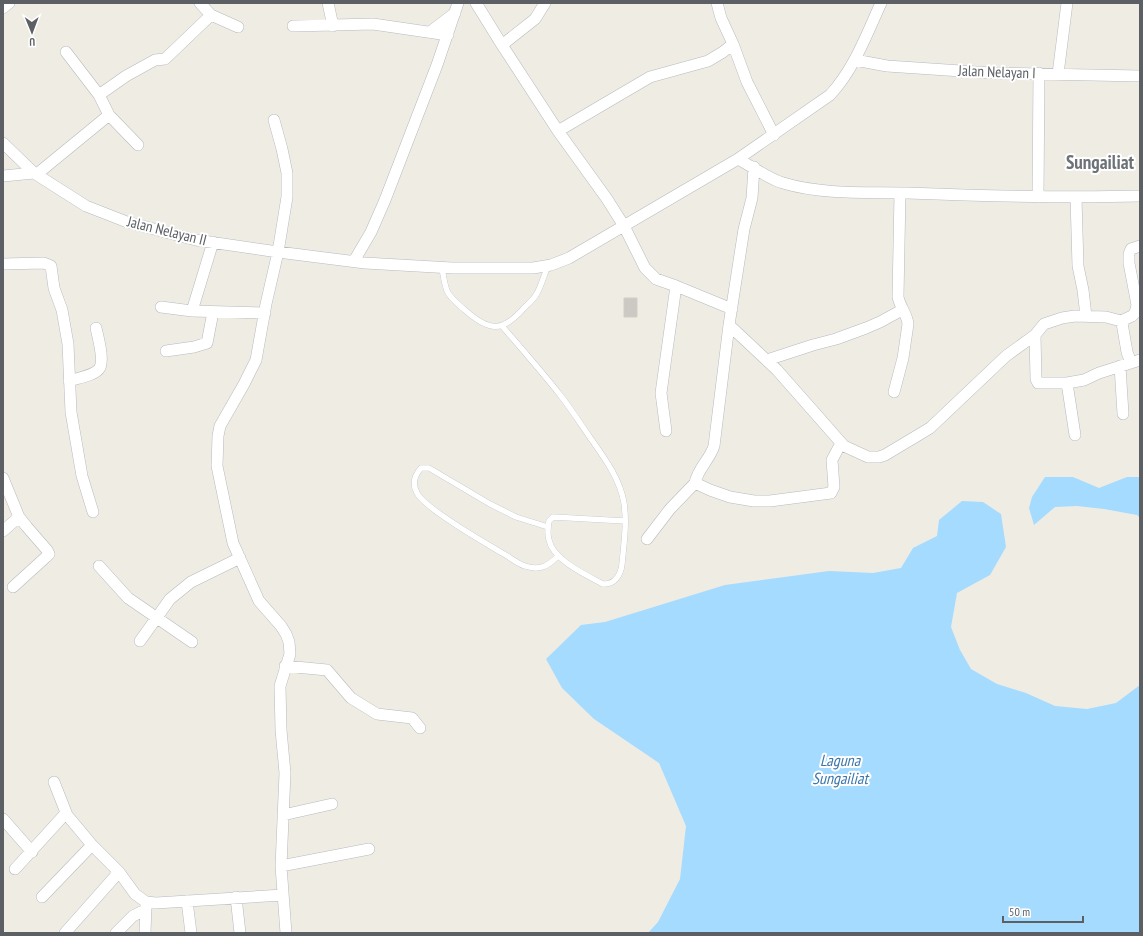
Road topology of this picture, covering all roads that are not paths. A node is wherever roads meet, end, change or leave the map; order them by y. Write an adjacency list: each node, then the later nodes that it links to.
1 (9, 3): 9 (street)
2 (200, 3): 11 (street)
3 (328, 3): 13 (street)
4 (476, 3): 18 (street)
5 (545, 3): 18 (street)
6 (717, 3): 17 (street)
7 (881, 3): 20 (street, Jalan Nelayan II)
8 (1067, 3): 22 (street)
9 (3, 8)
10 (457, 8): 15 (street); 16 (street)
11 (211, 15): 14 (street); 24 (street)
12 (293, 26): 13 (street)
13 (333, 26): 15 (street)
14 (238, 27)
15 (430, 32): 16 (street)
16 (448, 35): 43 (street)
17 (733, 44): 27 (street); 28 (street)
18 (502, 45): 27 (street)
19 (66, 52): 24 (street)
20 (856, 60): 21 (street, Jalan Nelayan I); 28 (street, Jalan Nelayan II)
21 (1040, 73): 22 (street, Jalan Nelayan I); 37 (street)
22 (1058, 74): 23 (street, Jalan Nelayan I)
23 (1140, 76)
24 (99, 95): 25 (street)
25 (109, 116): 30 (street); 33 (street)
26 (274, 120): 42 (street)
27 (558, 131): 39 (street)
28 (774, 135): 31 (street, Jalan Nelayan II)
29 (3, 143): 33 (street, Jalan Nelayan II)
30 (138, 145)
31 (738, 158): 32 (street); 39 (street, Jalan Nelayan II)
32 (754, 167): 35 (street); 49 (street)
33 (36, 173): 34 (street); 40 (street, Jalan Nelayan II)
34 (3, 176)
35 (900, 193): 37 (street); 50 (street)
36 (1140, 196): 38 (street)
37 (1038, 198): 38 (street)
38 (1076, 198): 54 (street)
39 (624, 226): 45 (street, Jalan Nelayan II); 47 (street)
40 (213, 242): 42 (street, Jalan Nelayan II); 51 (street)
41 (1140, 246): 55 (street)
42 (278, 252): 43 (street, Jalan Nelayan II); 53 (street)
43 (359, 262): 46 (street, Jalan Nelayan II)
44 (3, 264): 63 (street)
45 (548, 266): 46 (street, Jalan Nelayan II); 57 (lane)
46 (442, 268): 57 (lane)
47 (676, 286): 49 (street); 67 (street)
48 (161, 307): 51 (street)
49 (732, 309): 56 (street)
50 (902, 310): 61 (street); 65 (street)
51 (192, 311): 52 (street)
52 (213, 312): 53 (street); 60 (street)
53 (265, 313): 79 (street)
54 (1086, 316): 55 (street); 59 (street)
55 (1121, 321): 62 (street)
56 (729, 325): 61 (street); 71 (street)
57 (502, 326): 74 (lane)
58 (96, 328): 63 (street)
59 (1035, 335): 64 (street); 69 (street)
60 (166, 351)
61 (767, 360): 69 (street)
62 (1130, 363): 64 (street); 66 (street)
63 (69, 381): 72 (street)
64 (1067, 383): 68 (street)
65 (894, 392)
66 (1123, 414)
67 (666, 431)
68 (1076, 435)
69 (843, 444): 71 (street)
70 (3, 478): 73 (street)
71 (695, 483): 77 (street)
72 (93, 512)
73 (19, 517): 76 (street); 81 (street)
74 (625, 521): 75 (lane); 78 (lane)
75 (548, 527): 78 (lane); 78 (lane)
76 (3, 531)
77 (647, 539)
78 (558, 556)
79 (240, 558): 82 (street); 85 (street)
80 (99, 566): 82 (street)
81 (13, 587)
82 (156, 618): 83 (street); 84 (street)
83 (140, 641)
84 (192, 642)
85 (285, 666): 86 (street); 90 (street)
86 (420, 728)
87 (54, 782): 89 (street)
88 (332, 804): 90 (street)
89 (66, 813): 92 (street); 94 (street)
90 (283, 815): 95 (street)
91 (3, 819): 94 (street)
92 (92, 845): 97 (street); 100 (street)
93 (369, 849): 95 (street)
94 (32, 852): 96 (street)
95 (281, 866): 98 (street)
96 (15, 869)
97 (119, 872): 102 (street); 103 (street)
98 (283, 895): 99 (street); 108 (street)
99 (236, 897): 101 (street); 107 (street)
100 (42, 898)
101 (187, 901): 102 (street); 106 (street)
102 (146, 906): 104 (street); 105 (street)
103 (65, 933)
104 (116, 933)
105 (145, 933)
106 (191, 933)
107 (240, 933)
108 (286, 933)

